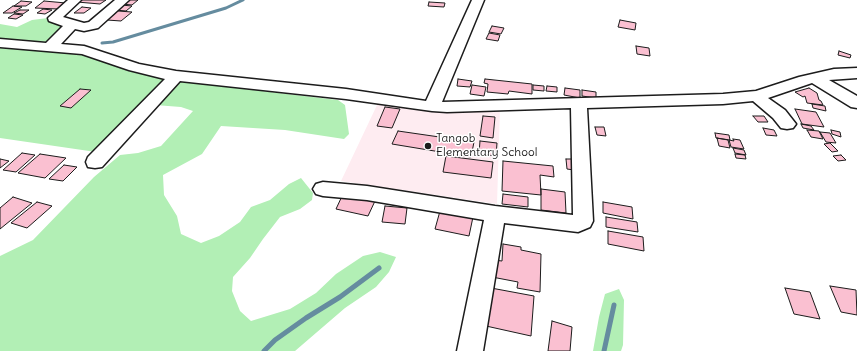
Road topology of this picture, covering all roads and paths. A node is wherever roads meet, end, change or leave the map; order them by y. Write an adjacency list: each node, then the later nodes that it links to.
1 (76, 0): 4 (street)
2 (123, 0): 4 (street)
3 (478, 0): 13 (street)
4 (72, 25): 6 (street)
5 (0, 43): 6 (street)
6 (51, 46): 8 (street)
7 (857, 73): 9 (street)
8 (176, 76): 13 (street); 15 (street)
9 (815, 78): 10 (street); 12 (street)
10 (756, 96): 11 (street); 14 (street)
11 (579, 103): 13 (street); 17 (street)
12 (857, 103)
13 (432, 106)
14 (787, 124)
15 (95, 162)
16 (323, 189): 17 (street)
17 (495, 214): 18 (street)
18 (470, 351)

